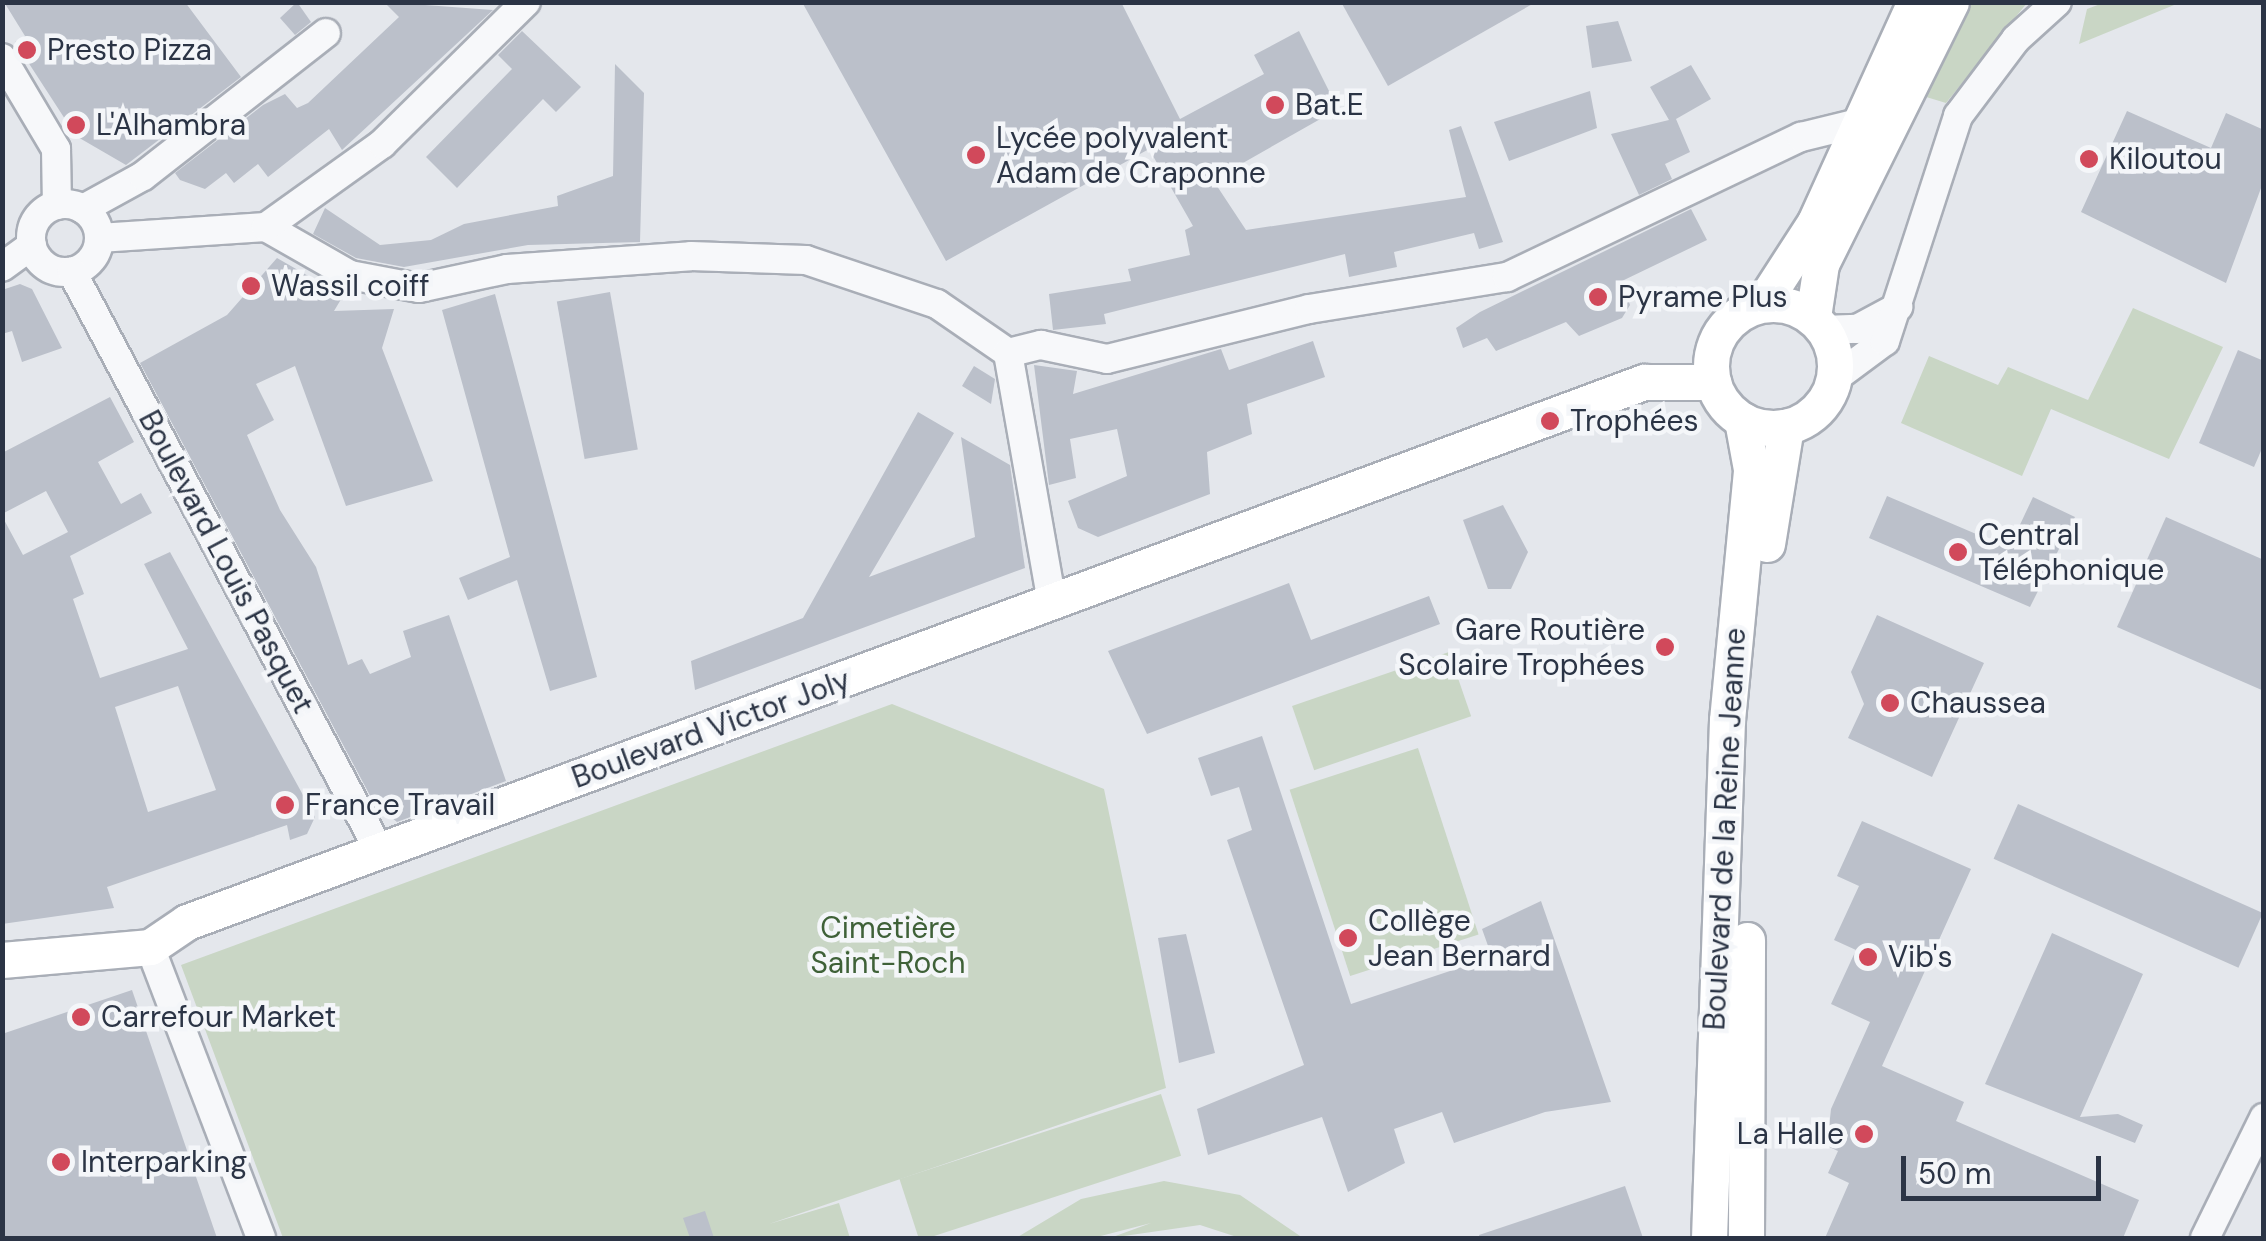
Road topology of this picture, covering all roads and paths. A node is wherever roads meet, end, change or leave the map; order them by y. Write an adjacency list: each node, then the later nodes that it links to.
1 (526, 2): 9 (street)
2 (1915, 2): 7 (main road)
3 (1951, 2): 16 (main road)
4 (2057, 2): 15 (street)
5 (326, 33): 8 (street)
6 (2, 58): 8 (street)
7 (1858, 123): 14 (main road); 18 (street)
8 (70, 207): 10 (street); 11 (street)
9 (266, 226): 10 (street); 18 (street)
10 (99, 238): 13 (street)
11 (32, 246): 12 (street); 13 (street)
12 (2, 268)
13 (72, 272): 25 (street, Boulevard Louis Pasquet)
14 (1762, 304): 16 (main road); 17 (main road)
15 (1898, 307): 16 (street); 19 (street)
16 (1819, 324): 19 (main road)
17 (1714, 346): 20 (main road); 23 (main road, Boulevard Victor Joly)
18 (1008, 353): 24 (street)
19 (1835, 378): 22 (main road)
20 (1713, 382): 21 (main road); 23 (main road, Boulevard Victor Joly)
21 (1742, 420): 22 (main road); 30 (main road, Boulevard de la Reine Jeanne)
22 (1786, 427): 31 (main road, Boulevard de la Reine Jeanne)
23 (1418, 467): 24 (main road, Boulevard Victor Joly)
24 (1052, 602): 25 (main road, Boulevard Victor Joly)
25 (380, 852): 26 (main road, Boulevard Victor Joly)
26 (150, 947): 27 (main road, Boulevard Victor Joly); 29 (street)
27 (2, 960)
28 (2264, 1118): 32 (street)
29 (261, 1238)
30 (1709, 1238)
31 (1746, 1238)
32 (2205, 1238)

